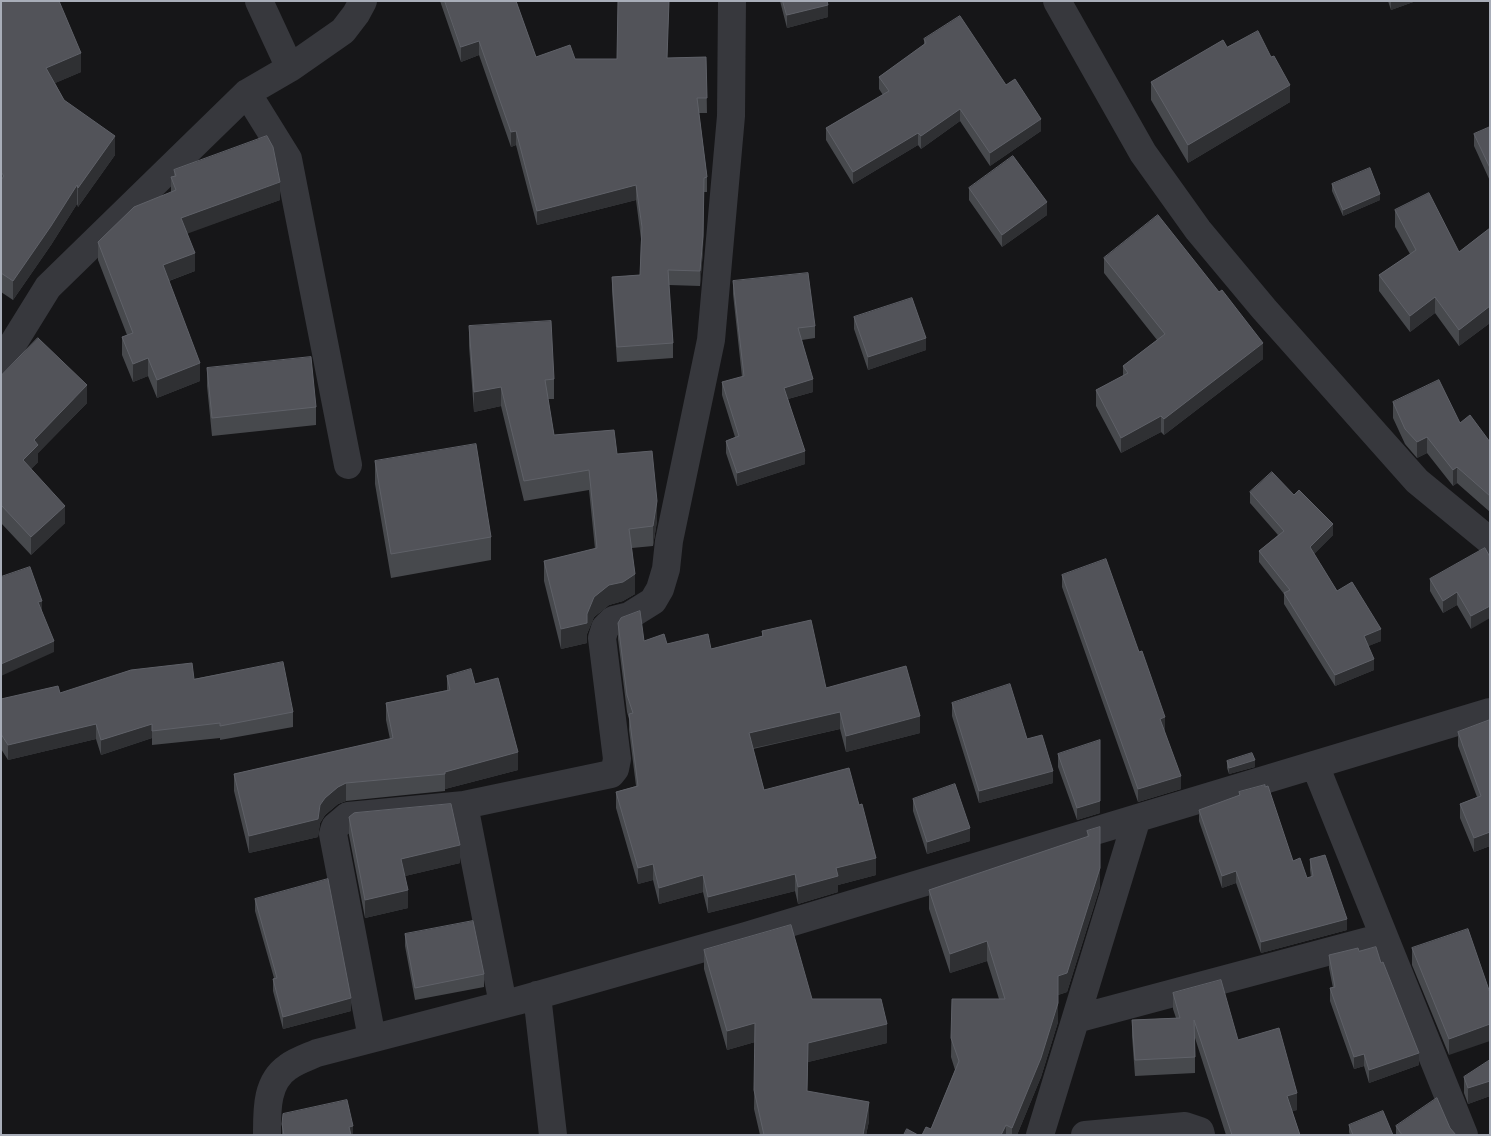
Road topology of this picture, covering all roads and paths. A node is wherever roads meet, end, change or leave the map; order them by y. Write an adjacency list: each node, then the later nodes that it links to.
1 (259, 1): 5 (street)
2 (363, 1): 5 (street)
3 (732, 1): 12 (street)
4 (1059, 2): 9 (street)
5 (290, 68): 6 (street)
6 (248, 93): 7 (street); 8 (street)
7 (1, 363)
8 (348, 465)
9 (1490, 542)
10 (1490, 712): 11 (street)
11 (1315, 765): 13 (street); 14 (street)
12 (464, 806): 16 (street); 18 (street)
13 (1137, 818): 15 (street); 17 (street)
14 (1383, 937): 17 (street); 24 (street)
15 (537, 995): 16 (street); 20 (street)
16 (503, 1004): 18 (street)
17 (1076, 1019): 21 (street)
18 (372, 1038): 19 (street)
19 (266, 1135)
20 (553, 1135)
21 (1040, 1135)
22 (1085, 1135): 23 (street)
23 (1201, 1135)
24 (1464, 1135)

